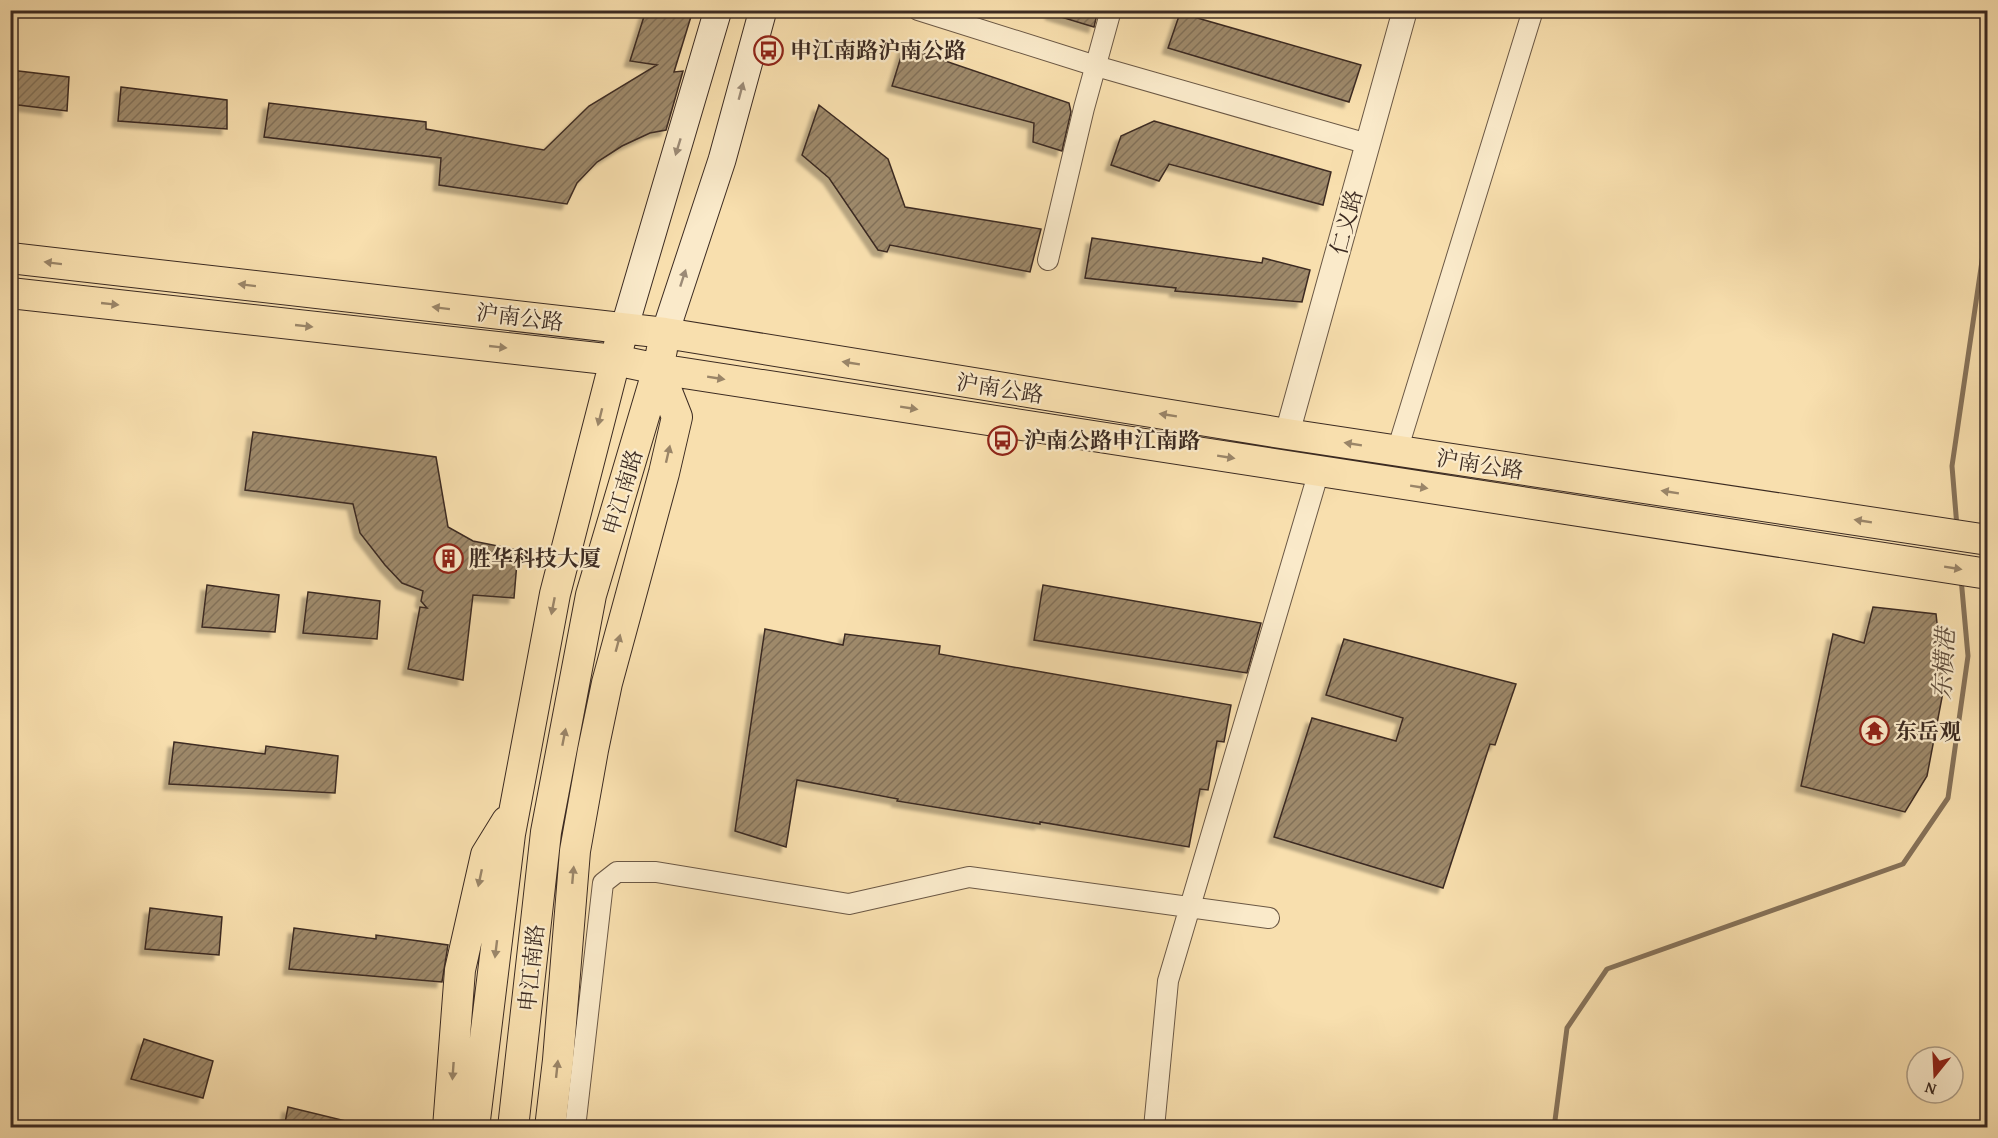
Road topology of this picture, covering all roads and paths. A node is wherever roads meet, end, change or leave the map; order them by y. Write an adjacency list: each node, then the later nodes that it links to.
1 (718, 10): 12 (main road, 申江南路, one-way to 12)
2 (763, 10): 13 (main road, 申江南路, one-way to 2)
3 (918, 10): 7 (street)
4 (1111, 10): 7 (street)
5 (1405, 10): 8 (street, 仁义路)
6 (1533, 10): 17 (street)
7 (1096, 66): 8 (street); 10 (street)
8 (1368, 144): 16 (street, 仁义路)
9 (10, 258): 12 (main road, 沪南公路, one-way to 9)
10 (1048, 260)
11 (10, 293): 14 (main road, 沪南公路, one-way to 14)
12 (624, 329): 13 (main road, 沪南公路); 14 (main road, 申江南路)
13 (665, 333): 15 (main road, 申江南路); 16 (main road, 沪南公路, one-way to 13)
14 (615, 360): 15 (main road, 沪南公路); 22 (main road, 申江南路, one-way to 22)
15 (658, 369): 18 (main road, 沪南公路, one-way to 18); 21 (main road, one-way to 15); 23 (main road, 申江南路, one-way to 15)
16 (1287, 434): 17 (main road, 沪南公路, one-way to 16)
17 (1397, 451): 19 (main road, 沪南公路, one-way to 17)
18 (1319, 471): 20 (main road, 沪南公路, one-way to 20); 24 (street)
19 (1988, 540)
20 (1988, 574)
21 (607, 683): 23 (main road); 29 (main road, one-way to 21)
22 (515, 808): 26 (main road, one-way to 26); 27 (main road, 申江南路, one-way to 27)
23 (546, 832): 28 (main road, 申江南路)
24 (1190, 907): 25 (street); 30 (street); 31 (street)
25 (1269, 918)
26 (448, 1128)
27 (474, 1128)
28 (513, 1128)
29 (550, 1128)
30 (575, 1128)
31 (1154, 1128)

